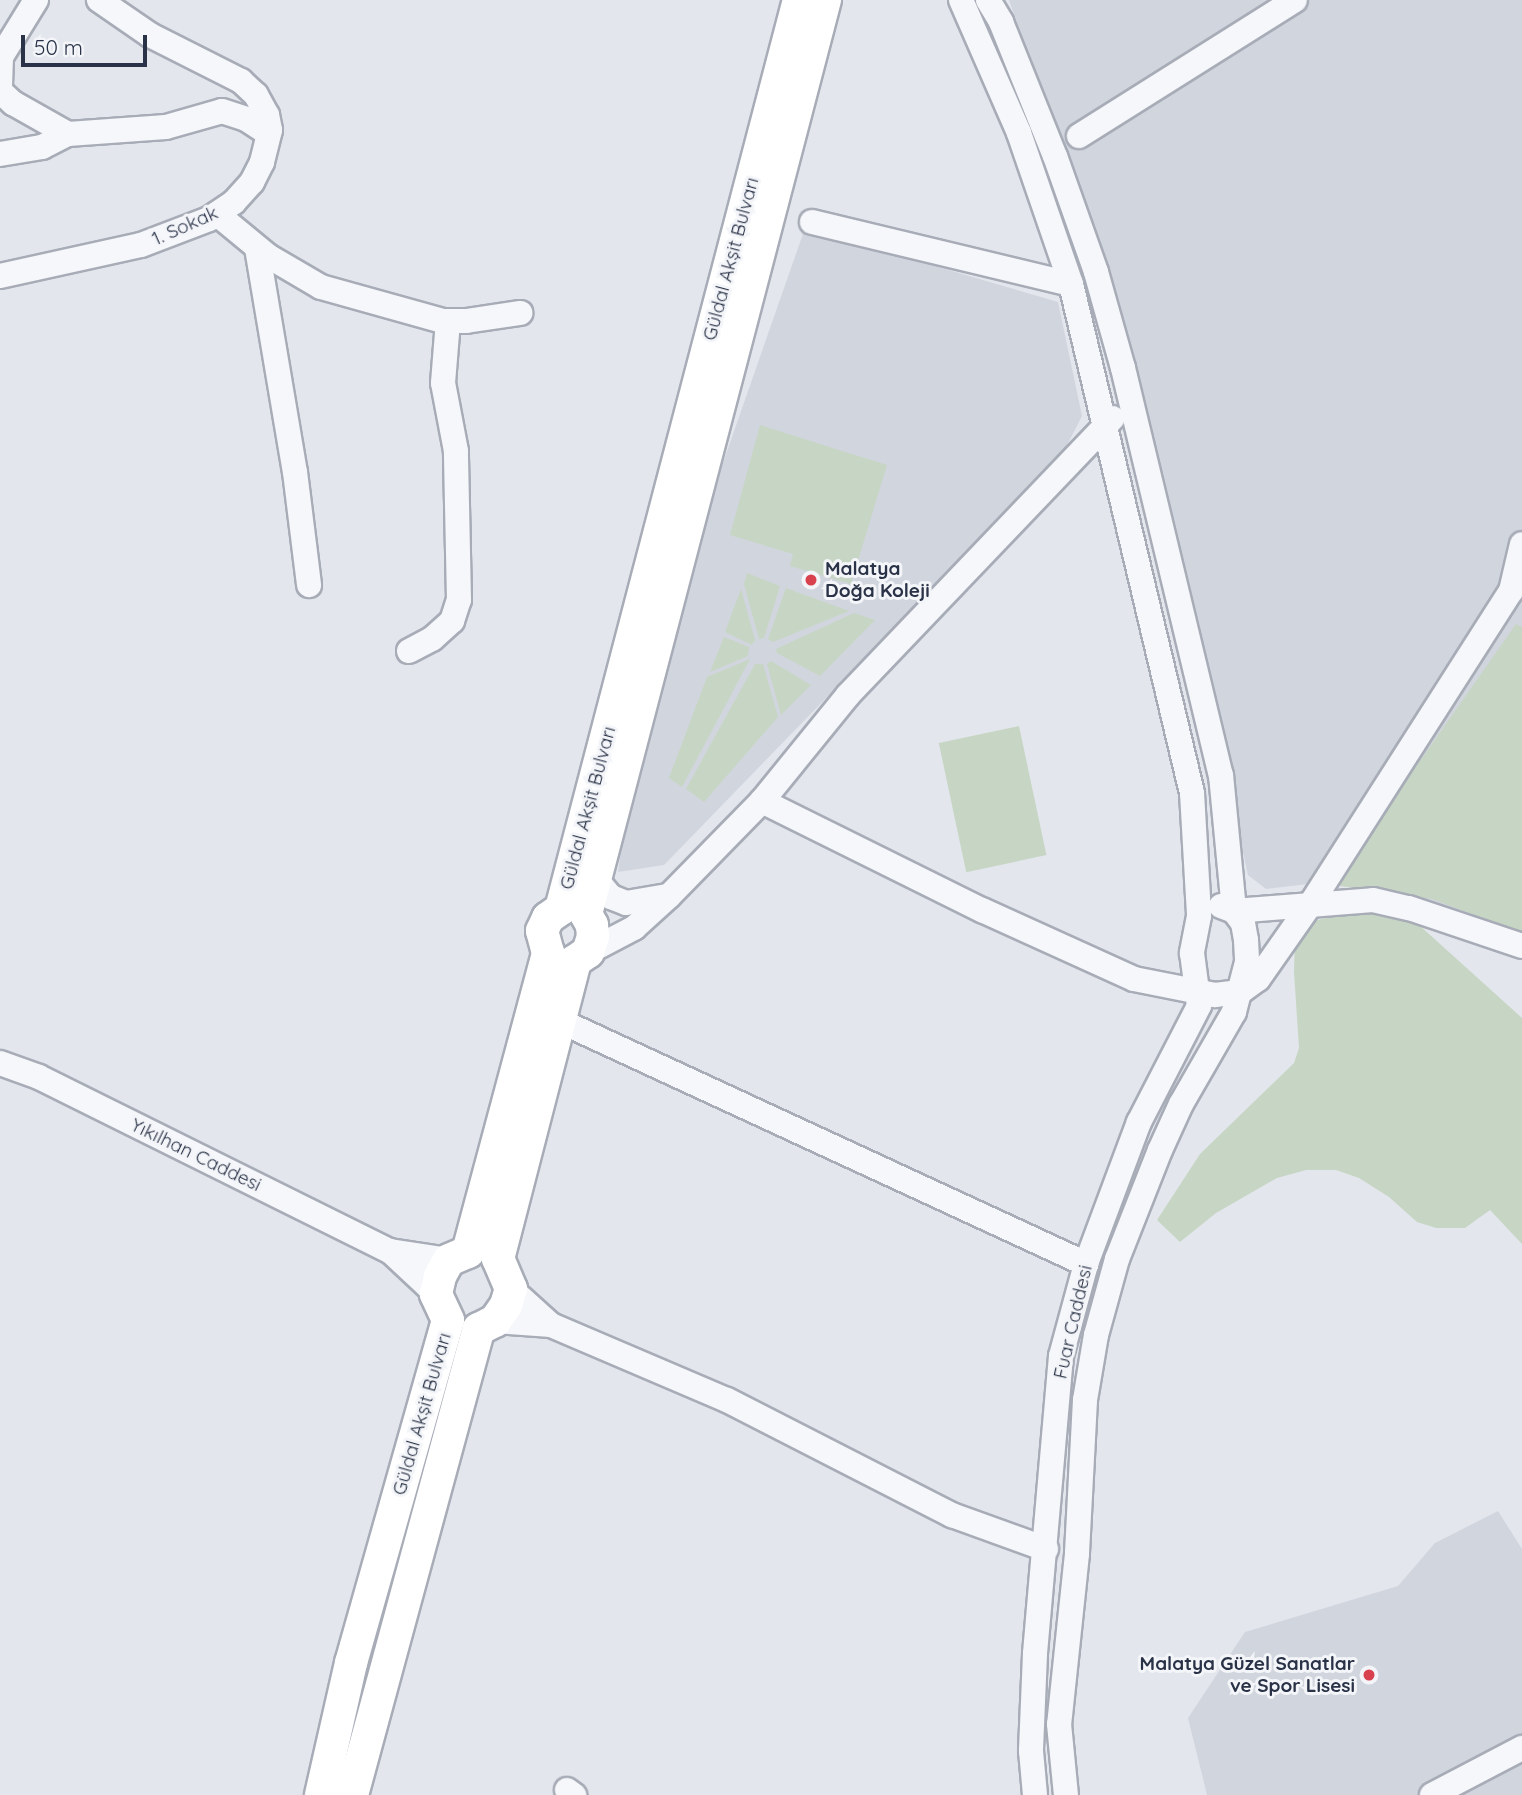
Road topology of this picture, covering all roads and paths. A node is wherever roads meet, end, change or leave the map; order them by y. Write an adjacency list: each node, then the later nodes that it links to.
1 (36, 0): 8 (street)
2 (99, 0): 9 (street)
3 (799, 0): 31 (main road, Güldal Akşit Bulvarı)
4 (825, 0): 26 (main road, Güldal Akşit Bulvarı)
5 (961, 0): 16 (street, Fuar Caddesi)
6 (988, 0): 19 (street)
7 (1296, 0): 10 (street)
8 (68, 134): 9 (street); 11 (street)
9 (269, 134): 12 (street, 1. Sokak)
10 (1079, 136)
11 (0, 154)
12 (217, 214): 14 (street); 15 (street, 1. Sokak)
13 (812, 222): 16 (street)
14 (257, 248): 18 (street); 22 (street)
15 (0, 276)
16 (1071, 284): 20 (street, Fuar Caddesi)
17 (520, 313): 18 (street)
18 (448, 321): 24 (street)
19 (1130, 400): 20 (street); 29 (street)
20 (1105, 426): 25 (street); 30 (street, Fuar Caddesi)
21 (1522, 544): 23 (street)
22 (309, 585)
23 (1517, 593): 27 (street)
24 (409, 651)
25 (762, 801): 28 (street); 34 (street)
26 (595, 877): 28 (street); 31 (main road, Güldal Akşit Bulvarı)
27 (1312, 902): 29 (street); 32 (street); 35 (street)
28 (661, 904): 31 (street)
29 (1234, 911): 30 (street); 35 (street)
30 (1199, 916): 33 (street, Fuar Caddesi)
31 (575, 935): 37 (main road, Güldal Akşit Bulvarı); 40 (main road, Güldal Akşit Bulvarı)
32 (1522, 946)
33 (1192, 953): 34 (street); 36 (street, Fuar Caddesi)
34 (1153, 985): 36 (street)
35 (1240, 992): 36 (street); 51 (street)
36 (1199, 993): 41 (street, Fuar Caddesi)
37 (558, 1020): 40 (main road, Güldal Akşit Bulvarı); 41 (street)
38 (0, 1063): 39 (street, Yıkılhan Caddesi)
39 (390, 1251): 40 (street, Yıkılhan Caddesi); 43 (street, Yıkılhan Caddesi)
40 (472, 1257): 42 (main road); 43 (main road, Güldal Akşit Bulvarı)
41 (1086, 1264): 46 (street, Fuar Caddesi)
42 (511, 1289): 44 (main road, Güldal Akşit Bulvarı); 45 (street)
43 (442, 1307): 44 (street); 48 (main road, Güldal Akşit Bulvarı)
44 (487, 1325): 45 (street); 49 (main road, Güldal Akşit Bulvarı)
45 (551, 1325): 46 (street)
46 (1046, 1549): 50 (street, Fuar Caddesi)
47 (1522, 1748): 52 (street)
48 (321, 1795)
49 (352, 1795)
50 (1035, 1795)
51 (1066, 1795)
52 (1432, 1795)

